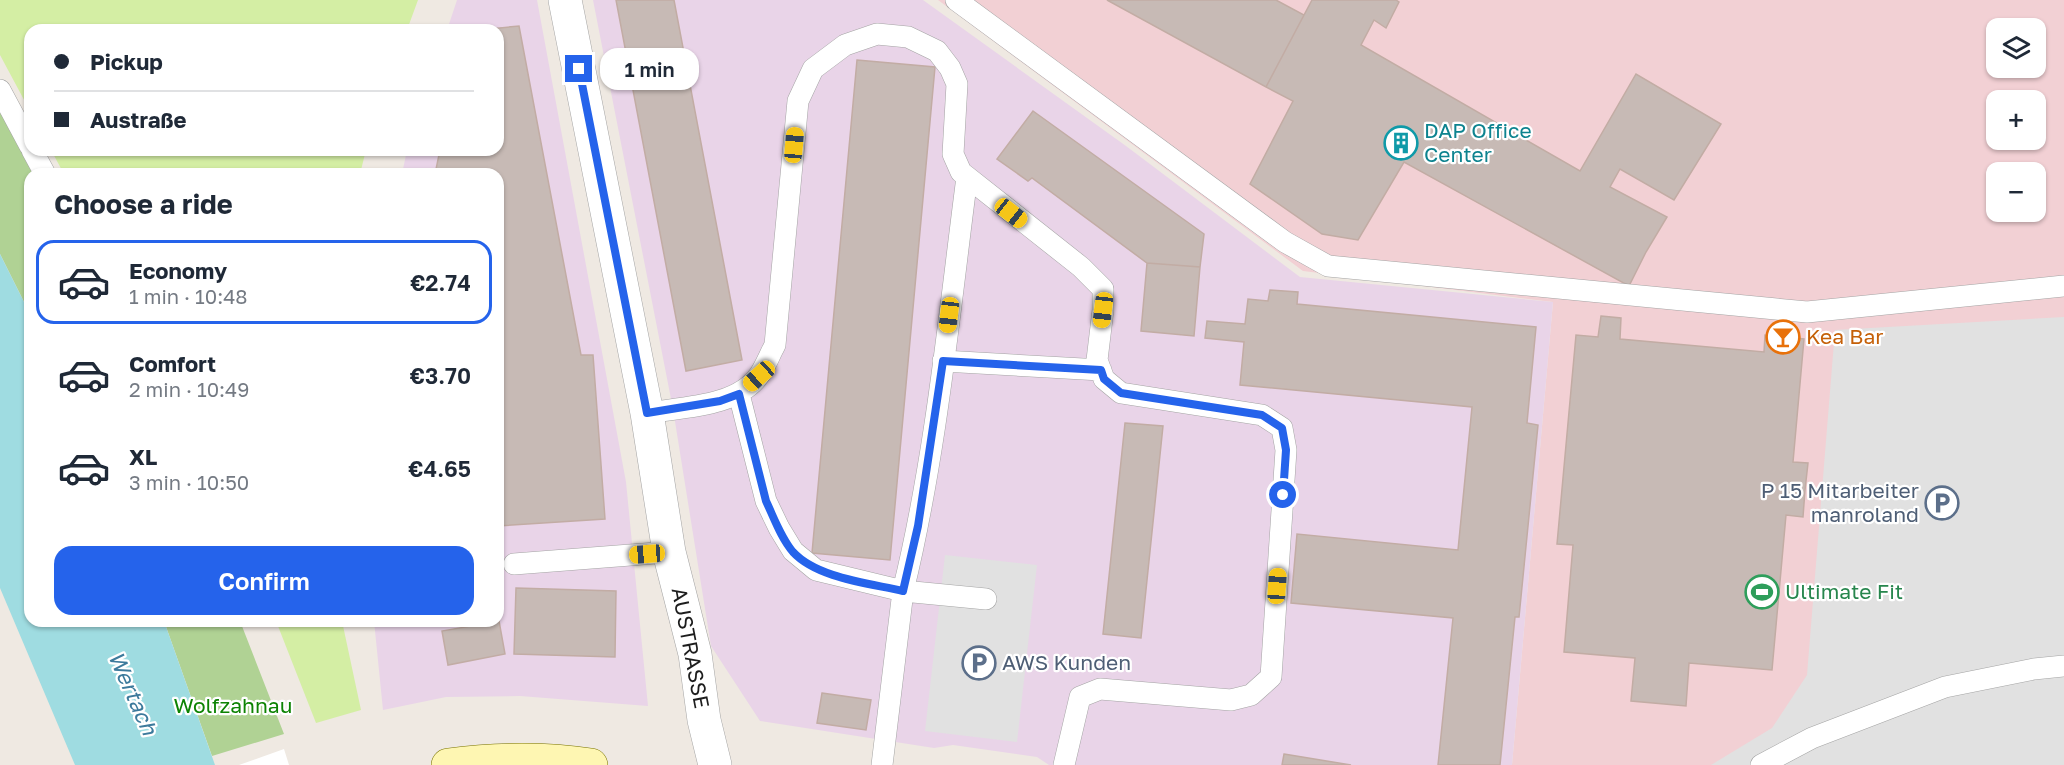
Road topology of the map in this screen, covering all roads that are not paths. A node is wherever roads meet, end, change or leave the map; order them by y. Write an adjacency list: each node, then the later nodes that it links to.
1 (565, 0): 10 (street, AUSTRASSE)
2 (956, 0): 6 (lane)
3 (0, 90): 4 (lane)
4 (24, 135)
5 (967, 177): 7 (lane); 8 (lane); 9 (lane)
6 (2064, 286)
7 (943, 361): 8 (lane); 13 (lane)
8 (1101, 370): 20 (lane)
9 (739, 394): 10 (lane); 13 (lane)
10 (647, 413): 11 (street, AUSTRASSE)
11 (669, 552): 12 (lane); 18 (street, AUSTRASSE)
12 (513, 564)
13 (903, 591): 14 (lane); 19 (lane)
14 (986, 599)
15 (2064, 666): 21 (lane)
16 (448, 765): 17 (main road)
17 (591, 765)
18 (715, 765)
19 (882, 765)
20 (1064, 765)
21 (1761, 765)

